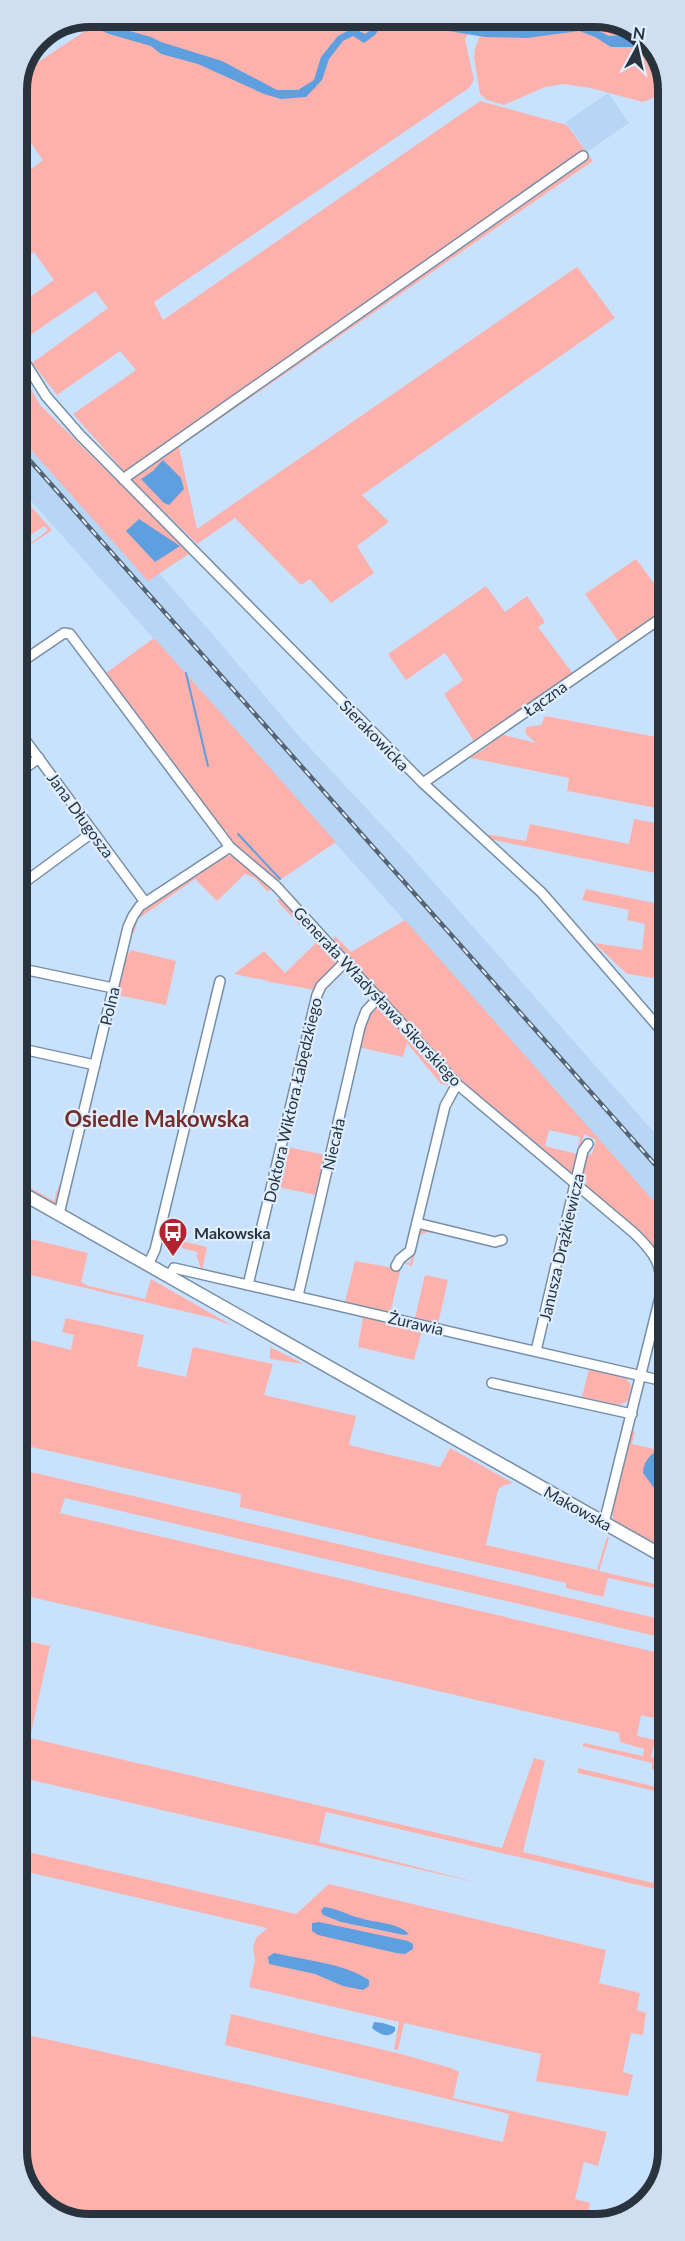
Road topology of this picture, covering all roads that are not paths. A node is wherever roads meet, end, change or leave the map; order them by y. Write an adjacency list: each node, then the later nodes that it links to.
1 (583, 156): 3 (street)
2 (27, 366): 3 (street, Sierakowicka)
3 (123, 478): 9 (street, Sierakowicka)
4 (658, 620): 9 (street, Łączna)
5 (27, 659): 11 (street, Generała Władysława Sikorskiego)
6 (27, 742): 7 (street, Jana Długosza)
7 (39, 758): 8 (street); 10 (street, Jana Długosza)
8 (27, 767)
9 (423, 783): 19 (street, Sierakowicka)
10 (93, 832): 12 (street); 13 (street, Jana Długosza)
11 (230, 847): 13 (street, Polna); 14 (street, Generała Władysława Sikorskiego)
12 (27, 880)
13 (146, 902): 17 (street, Polna)
14 (346, 961): 18 (street, Generała Władysława Sikorskiego); 33 (street, Doktora Wiktora Łabędzkiego)
15 (27, 970): 17 (street)
16 (220, 981): 30 (street)
17 (113, 988): 21 (street, Polna)
18 (379, 997): 22 (street, Generała Władysława Sikorskiego); 34 (street, Niecała)
19 (658, 1027)
20 (27, 1050): 21 (street)
21 (95, 1065): 26 (street, Polna)
22 (457, 1083): 24 (street, Generała Władysława Sikorskiego); 27 (street)
23 (588, 1144): 24 (street, Janusza Drążkiewicza)
24 (575, 1184): 29 (street, Generała Władysława Sikorskiego); 36 (street, Janusza Drążkiewicza)
25 (27, 1196): 26 (street, Makowska)
26 (59, 1214): 30 (street, Makowska)
27 (417, 1223): 28 (street); 31 (street)
28 (502, 1240)
29 (658, 1262)
30 (148, 1265): 32 (street, Makowska)
31 (396, 1266)
32 (169, 1277): 33 (street, Żurawia); 41 (street, Makowska)
33 (248, 1285): 34 (street, Żurawia)
34 (298, 1296): 36 (street, Żurawia)
35 (658, 1306): 37 (street, Generała Władysława Sikorskiego)
36 (536, 1351): 37 (street, Żurawia)
37 (642, 1374): 38 (street, Żurawia); 40 (street, Generała Władysława Sikorskiego)
38 (658, 1379)
39 (492, 1383): 40 (street)
40 (632, 1414): 41 (street, Generała Władysława Sikorskiego)
41 (604, 1523): 42 (street, Makowska)
42 (658, 1553)

